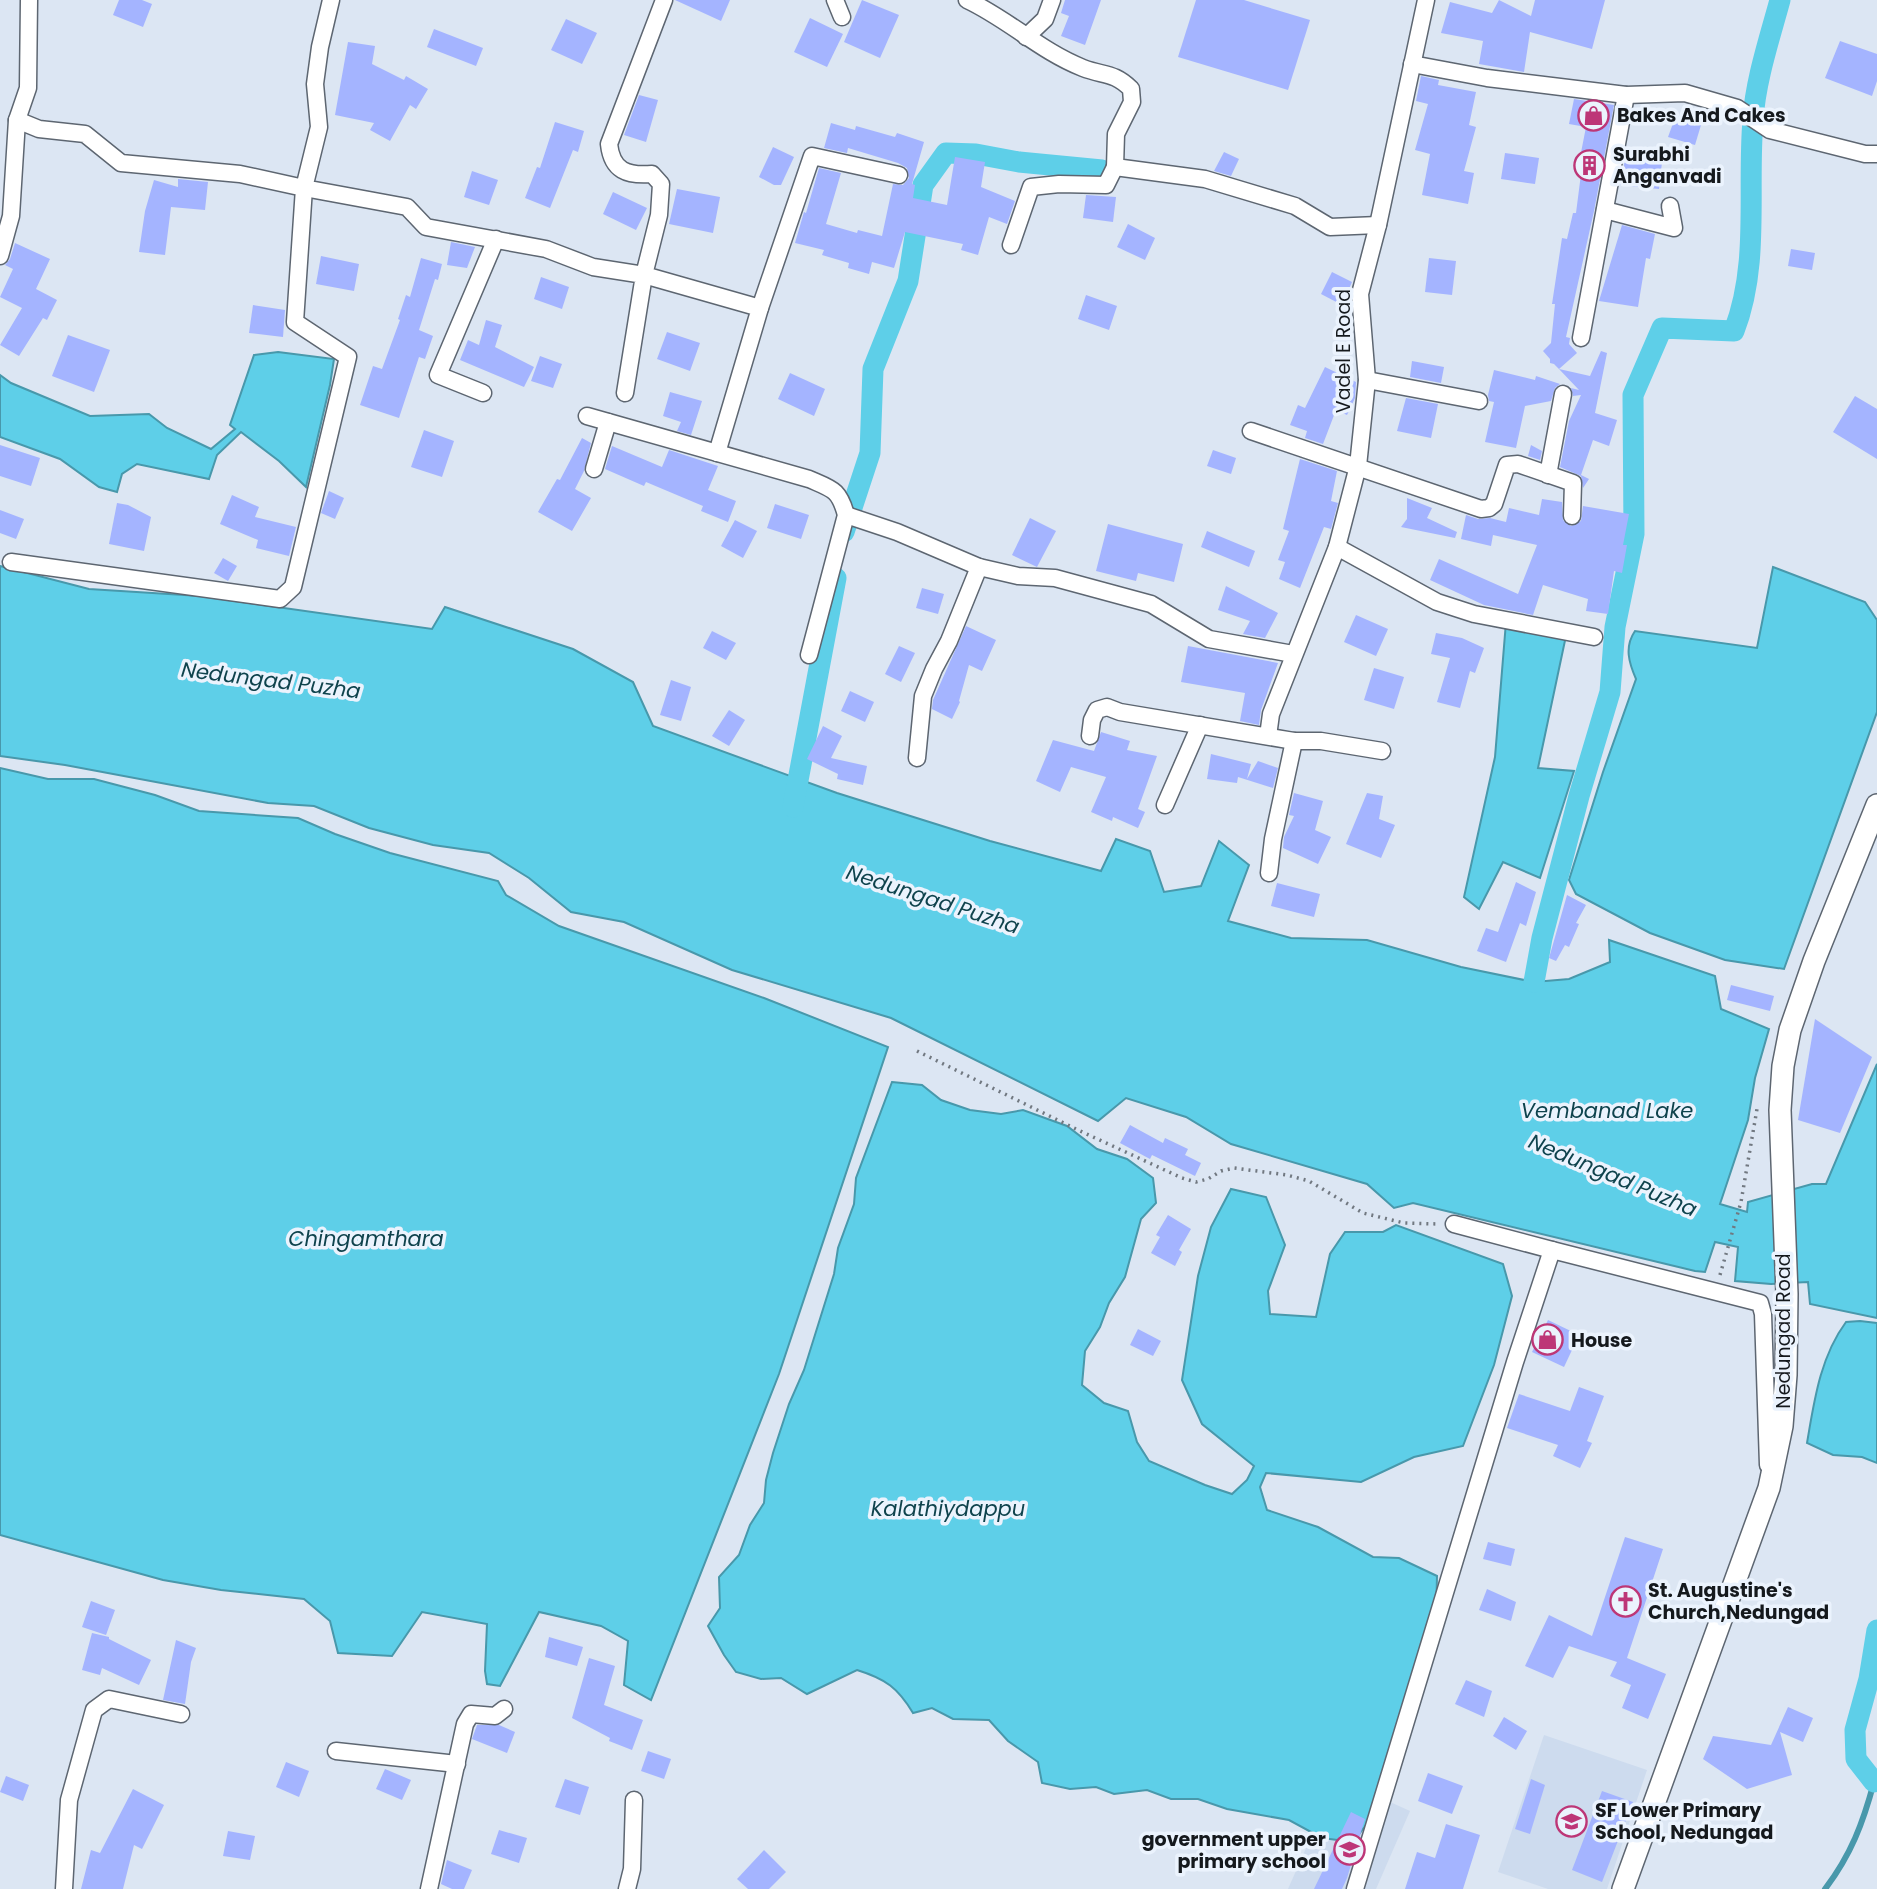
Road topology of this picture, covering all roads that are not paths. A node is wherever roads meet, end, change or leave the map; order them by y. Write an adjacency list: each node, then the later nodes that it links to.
1 (29, 0): 12 (street)
2 (331, 0): 16 (street)
3 (664, 0): 23 (street)
4 (835, 0): 8 (street)
5 (967, 0): 9 (street)
6 (1052, 0): 9 (street)
7 (1426, 0): 10 (street, Vadel E Road)
8 (842, 17)
9 (1026, 37): 14 (street)
10 (1412, 64): 11 (street); 19 (street, Vadel E Road)
11 (1626, 95): 13 (street); 18 (street)
12 (17, 120): 16 (street); 22 (street)
13 (1877, 154)
14 (1115, 167): 19 (street); 21 (street)
15 (899, 175): 24 (street)
16 (304, 188): 20 (street); 41 (street)
17 (1670, 206): 18 (street)
18 (1605, 210): 25 (street)
19 (1378, 225): 26 (street, Vadel E Road)
20 (496, 239): 23 (street); 27 (street)
21 (1012, 246)
22 (0, 256)
23 (643, 275): 24 (street); 28 (street)
24 (760, 308): 34 (street)
25 (1581, 338)
26 (1367, 380): 30 (street); 35 (street, Vadel E Road)
27 (483, 393)
28 (625, 393)
29 (1563, 394): 37 (street)
30 (1479, 401)
31 (587, 415): 32 (street)
32 (608, 422): 34 (street); 36 (street)
33 (1251, 431): 35 (street)
34 (718, 453): 38 (street)
35 (1357, 466): 37 (street); 40 (street, Vadel E Road)
36 (594, 469)
37 (1548, 475): 39 (street)
38 (850, 516): 42 (street); 45 (street)
39 (1572, 516)
40 (1337, 547): 43 (street); 44 (street, Vadel E Road)
41 (11, 562)
42 (979, 567): 44 (street); 51 (street)
43 (1594, 637)
44 (1293, 654): 48 (street, Vadel E Road)
45 (808, 655)
46 (1200, 725): 47 (street); 48 (street); 52 (street)
47 (1090, 736)
48 (1268, 736): 49 (street)
49 (1294, 741): 50 (street); 54 (street)
50 (1382, 751)
51 (917, 758)
52 (1165, 805)
53 (1877, 805): 57 (street, Nedungad Road)
54 (1269, 873)
55 (1454, 1224): 56 (street)
56 (1552, 1250): 57 (street); 66 (street)
57 (1769, 1489): 67 (street, Nedungad Road)
58 (504, 1709): 61 (street)
59 (181, 1714): 63 (street)
60 (336, 1751): 61 (street)
61 (457, 1764): 64 (street)
62 (634, 1800): 65 (street)
63 (64, 1889)
64 (429, 1889)
65 (627, 1889)
66 (1355, 1889)
67 (1623, 1889)

